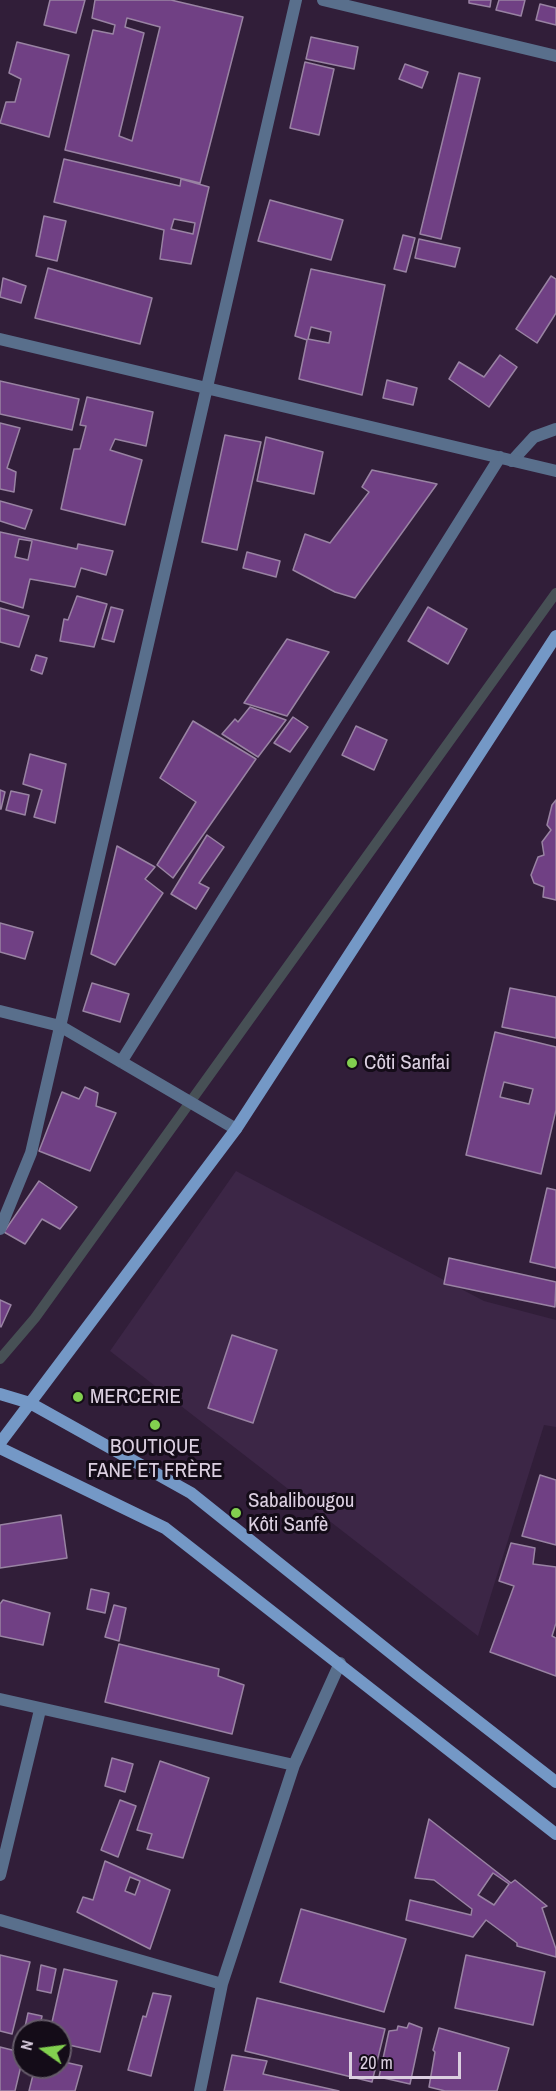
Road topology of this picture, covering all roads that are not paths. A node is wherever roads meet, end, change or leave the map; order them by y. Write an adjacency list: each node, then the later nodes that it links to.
1 (296, 0): 5 (street)
2 (323, 0): 3 (street)
3 (556, 56)
4 (0, 339): 5 (street)
5 (207, 388): 7 (street); 11 (street)
6 (556, 429): 7 (street)
7 (506, 459): 8 (street); 12 (street)
8 (556, 471)
9 (556, 636): 13 (main road)
10 (0, 1011): 11 (street)
11 (60, 1026): 12 (street); 14 (street)
12 (121, 1062): 13 (street)
13 (236, 1129): 16 (main road)
14 (0, 1229)
15 (0, 1394): 16 (main road)
16 (30, 1404): 17 (main road); 23 (main road)
17 (0, 1443)
18 (0, 1448): 19 (main road)
19 (340, 1663): 22 (street); 24 (main road)
20 (0, 1700): 21 (street)
21 (40, 1710): 22 (street); 25 (street)
22 (294, 1765): 27 (street)
23 (556, 1782)
24 (556, 1833)
25 (0, 1875)
26 (0, 1920): 27 (street)
27 (222, 1984): 28 (street)
28 (200, 2091)

